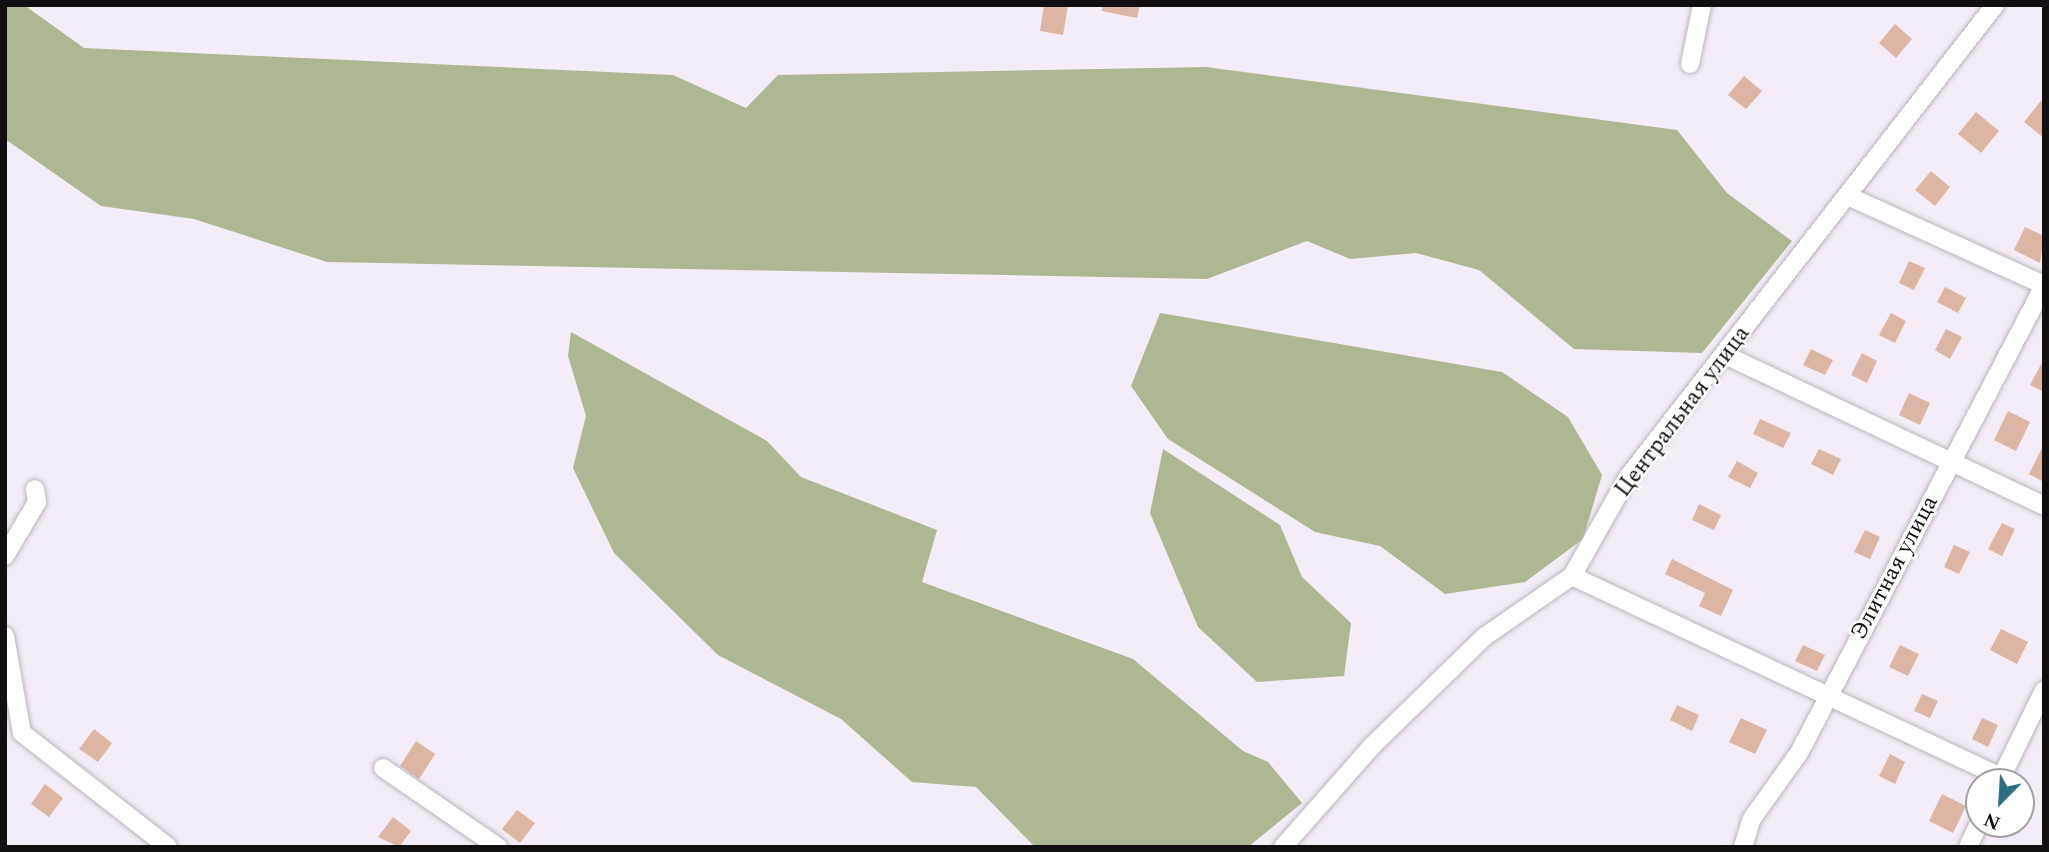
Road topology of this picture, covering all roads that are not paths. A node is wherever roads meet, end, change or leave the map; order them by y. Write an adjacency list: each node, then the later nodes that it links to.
1 (1702, 5): 3 (street)
2 (1995, 5): 4 (street, Центральная улица)
3 (1690, 64)
4 (1850, 197): 5 (street); 6 (street, Центральная улица)
5 (2044, 286): 7 (street, Элитная улица)
6 (1725, 355): 7 (street); 11 (street, Центральная улица)
7 (1952, 463): 9 (street); 14 (street, Элитная улица)
8 (35, 489): 10 (street)
9 (2044, 506)
10 (5, 556)
11 (1572, 576): 14 (street); 20 (street, Центральная улица)
12 (5, 636): 18 (street)
13 (2044, 690): 17 (street)
14 (1827, 696): 16 (street); 21 (street, Элитная улица)
15 (383, 768): 19 (street)
16 (1975, 768)
17 (2006, 768)
18 (167, 847)
19 (498, 847)
20 (1283, 847)
21 (1743, 847)

